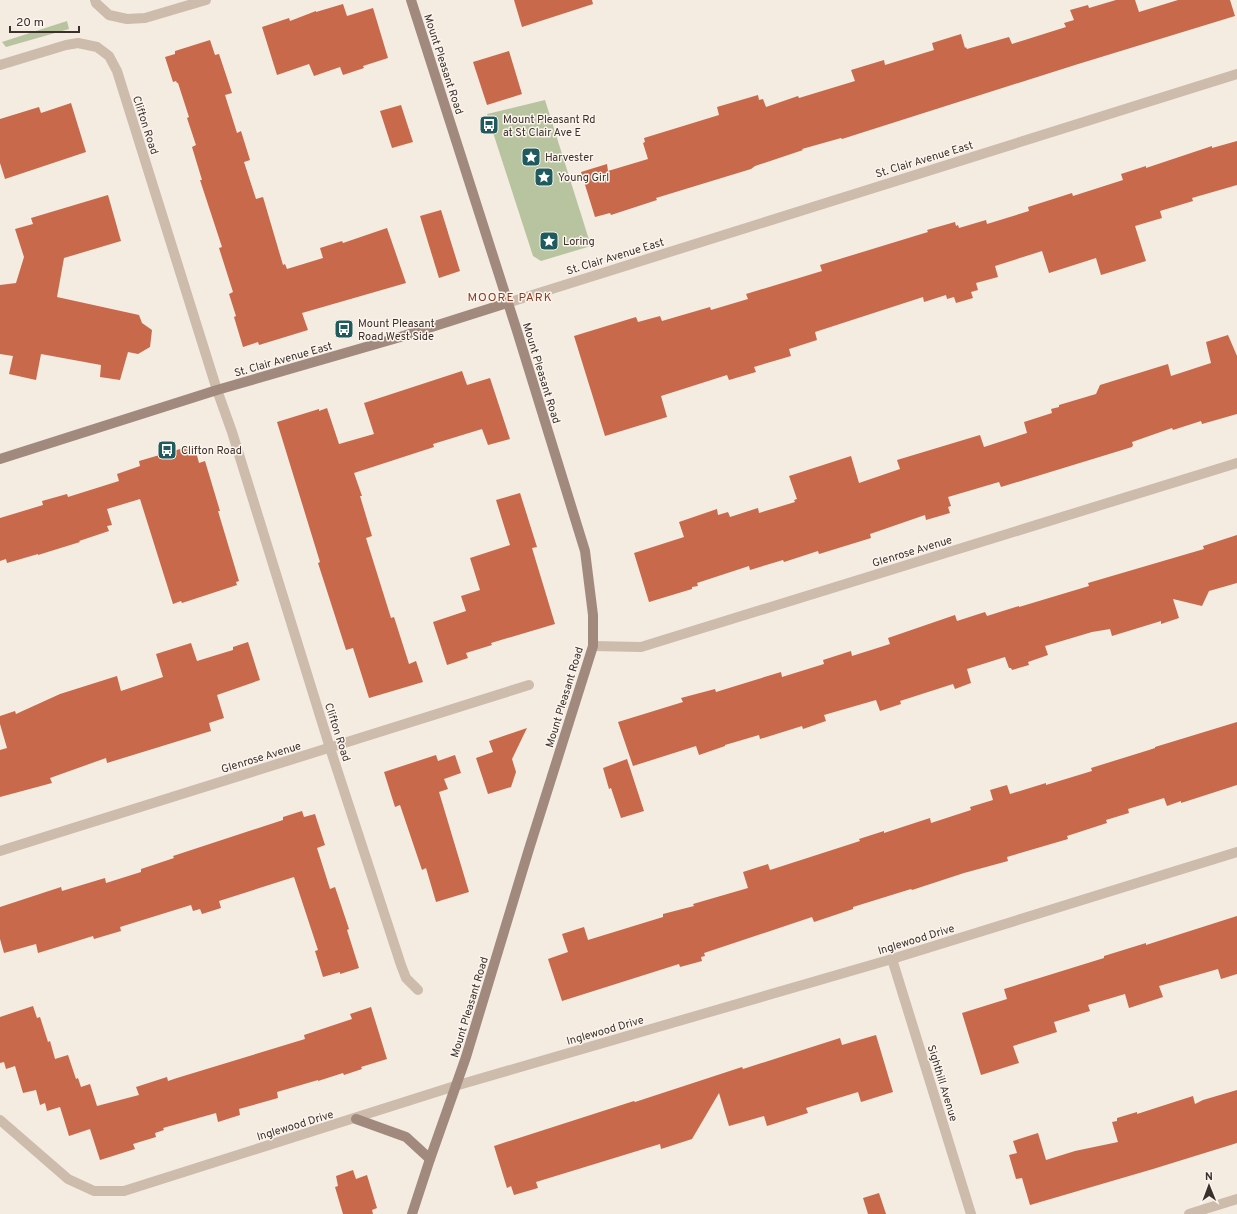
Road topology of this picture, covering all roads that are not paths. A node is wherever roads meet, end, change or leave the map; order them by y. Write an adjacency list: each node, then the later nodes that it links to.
1 (95, 0): 2 (street)
2 (206, 0)
3 (411, 0): 6 (main road, Mount Pleasant Road)
4 (0, 65): 7 (street, Clifton Road)
5 (1237, 74): 6 (street, St. Clair Avenue East)
6 (507, 302): 7 (main road, St. Clair Avenue East); 10 (main road, Mount Pleasant Road)
7 (218, 390): 8 (main road, St. Clair Avenue East); 12 (street, Clifton Road)
8 (0, 459)
9 (1237, 463): 10 (street, Glenrose Avenue)
10 (593, 646): 17 (main road, Mount Pleasant Road)
11 (529, 685): 12 (street, Glenrose Avenue)
12 (330, 748): 13 (street, Glenrose Avenue); 16 (street, Clifton Road)
13 (0, 851)
14 (1237, 852): 15 (street, Inglewood Drive)
15 (892, 959): 17 (street, Inglewood Drive); 23 (street, Sighthill Avenue)
16 (418, 990)
17 (455, 1086): 18 (street, Inglewood Drive); 20 (main road, Mount Pleasant Road)
18 (356, 1119): 19 (street, Inglewood Drive); 20 (main road)
19 (0, 1120)
20 (430, 1159): 22 (main road, Mount Pleasant Road)
21 (1237, 1199): 24 (street)
22 (413, 1214)
23 (971, 1214)
24 (1189, 1214)

